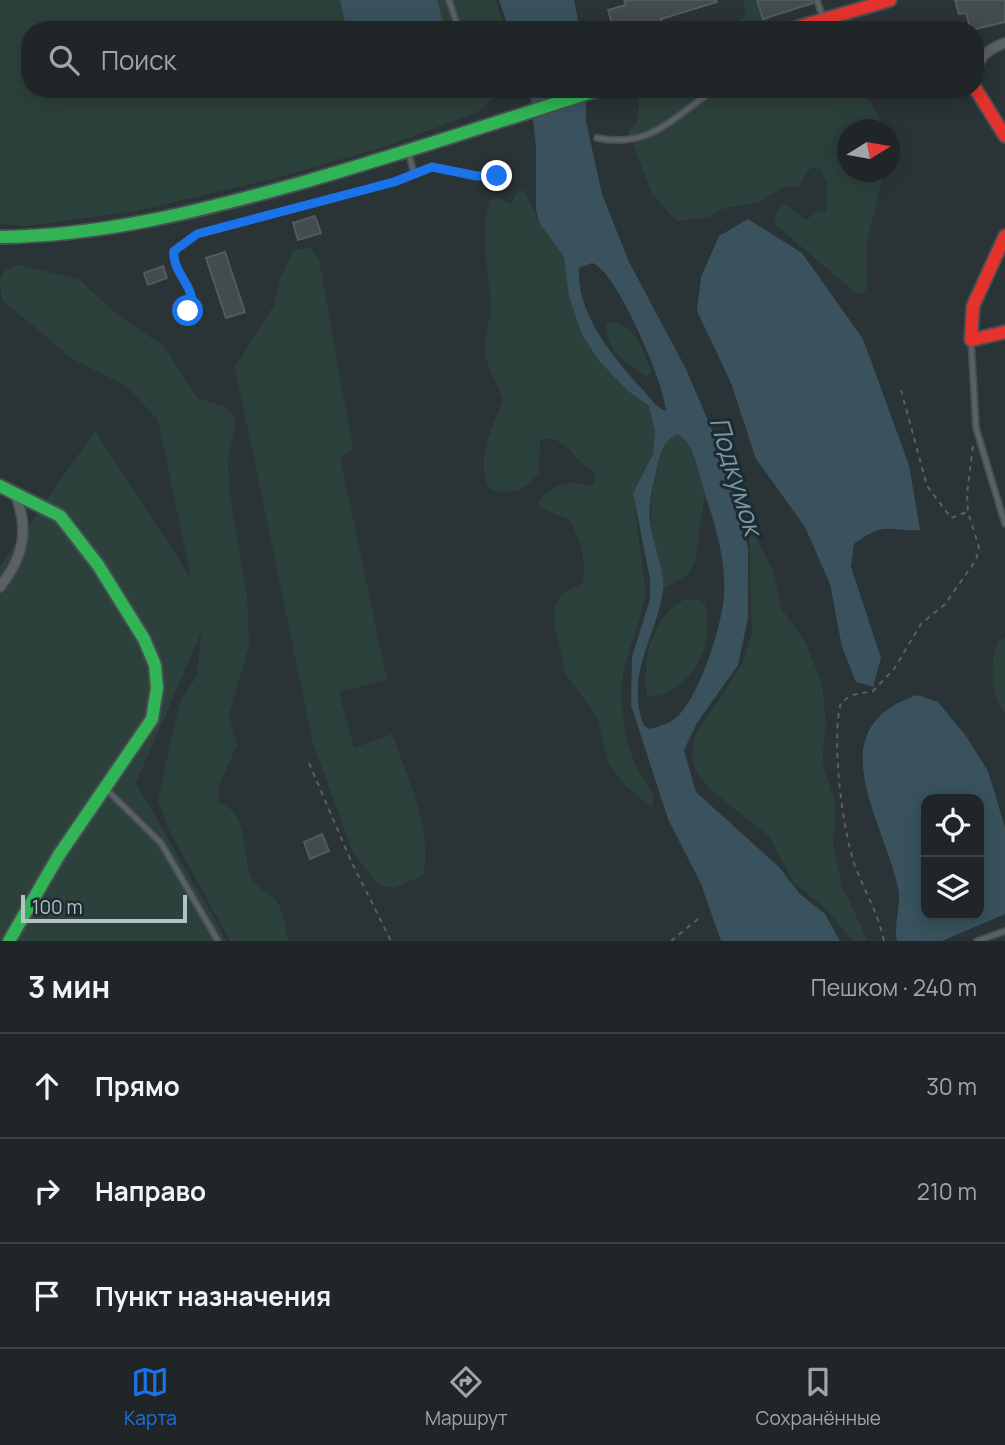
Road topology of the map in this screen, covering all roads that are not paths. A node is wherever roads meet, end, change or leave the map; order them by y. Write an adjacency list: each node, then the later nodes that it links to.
1 (449, 0): 6 (lane)
2 (817, 0): 5 (lane)
3 (890, 0): 4 (street)
4 (871, 3): 5 (street)
5 (823, 18): 7 (street)
6 (456, 21)
7 (814, 21)
8 (1005, 43): 9 (street)
9 (984, 54)
10 (572, 98): 15 (street)
11 (704, 98): 14 (lane)
12 (981, 98): 13 (street)
13 (1005, 136)
14 (597, 138)
15 (407, 150): 16 (lane); 18 (street)
16 (414, 173)
17 (1005, 236): 20 (street)
18 (0, 237)
19 (1005, 332): 20 (street)
20 (971, 340): 23 (lane)
21 (0, 486): 22 (street)
22 (14, 492): 24 (street); 25 (street)
23 (1005, 524)
24 (0, 587)
25 (104, 786): 27 (street); 28 (lane)
26 (1005, 931): 29 (lane)
27 (9, 941)
28 (218, 941)
29 (977, 941)

